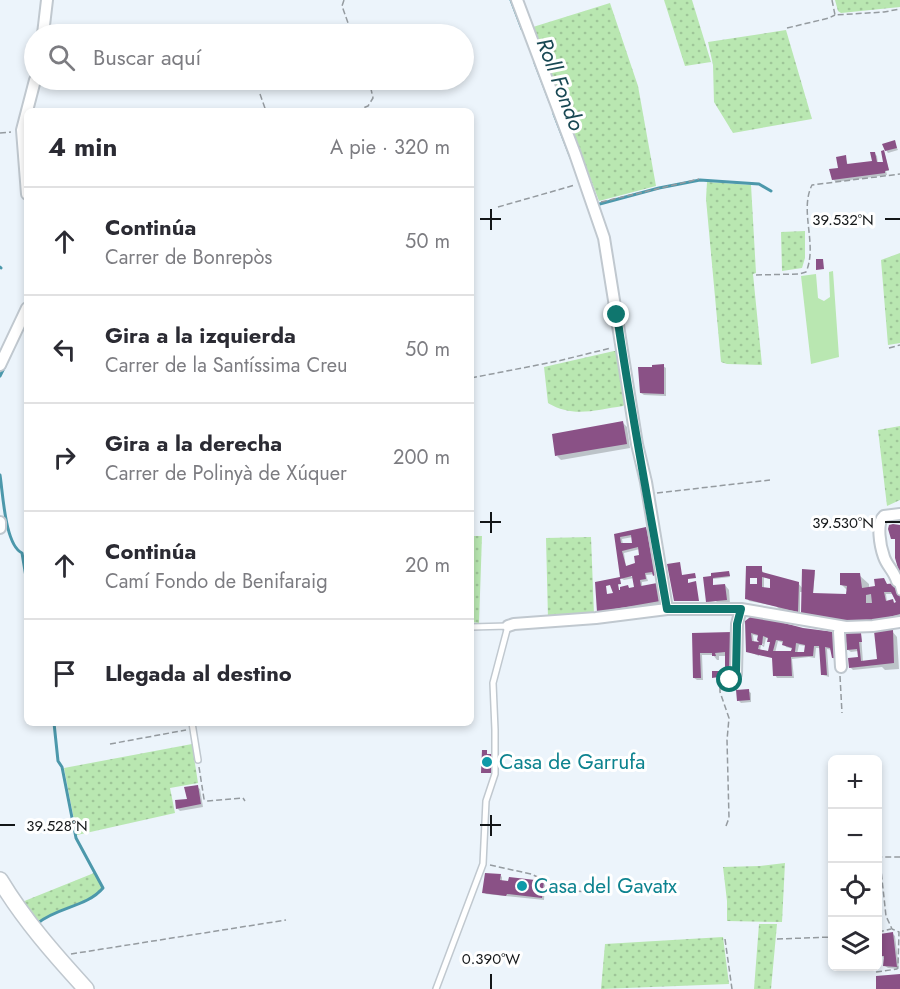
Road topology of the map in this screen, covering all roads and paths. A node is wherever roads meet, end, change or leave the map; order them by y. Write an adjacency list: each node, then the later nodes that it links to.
1 (47, 0): 7 (street)
2 (344, 0): 8 (path)
3 (517, 0): 22 (street)
4 (832, 0): 6 (path)
5 (900, 9): 6 (path)
6 (835, 15): 9 (path)
7 (44, 24)
8 (348, 24)
9 (787, 28)
10 (32, 90): 13 (street)
11 (371, 90): 15 (path)
12 (260, 94): 14 (path)
13 (28, 108)
14 (265, 108)
15 (363, 108)
16 (24, 122): 17 (street)
17 (22, 130): 18 (path); 19 (street)
18 (0, 133)
19 (24, 156)
20 (900, 174): 25 (path)
21 (699, 179): 23 (path)
22 (585, 182): 23 (street); 24 (path)
23 (592, 204): 28 (street)
24 (498, 207)
25 (756, 275)
26 (24, 314): 30 (street)
27 (900, 345): 29 (path)
28 (621, 346): 31 (path); 33 (street)
29 (889, 348)
30 (0, 365)
31 (474, 377)
32 (770, 480): 33 (path)
33 (648, 494): 38 (street)
34 (900, 514): 37 (street)
35 (0, 522): 36 (street)
36 (0, 528)
37 (899, 587)
38 (667, 609): 39 (street); 41 (street)
39 (741, 609): 40 (street); 45 (street)
40 (900, 624)
41 (508, 626): 42 (lane); 53 (lane)
42 (474, 627)
43 (839, 632): 44 (street)
44 (842, 667): 46 (path)
45 (736, 674): 51 (path)
46 (842, 713)
47 (193, 726): 48 (path); 49 (lane)
48 (110, 744)
49 (198, 760): 50 (path)
50 (245, 801)
51 (726, 826)
52 (900, 857): 57 (path)
53 (483, 864): 55 (path); 65 (lane)
54 (0, 880): 62 (street)
55 (586, 892)
56 (286, 920): 62 (path)
57 (892, 929): 58 (path); 63 (path)
58 (882, 931)
59 (828, 938): 61 (path)
60 (725, 939): 66 (path)
61 (777, 939)
62 (59, 959): 64 (street)
63 (876, 972)
64 (86, 989)
65 (436, 989)
66 (732, 989)

